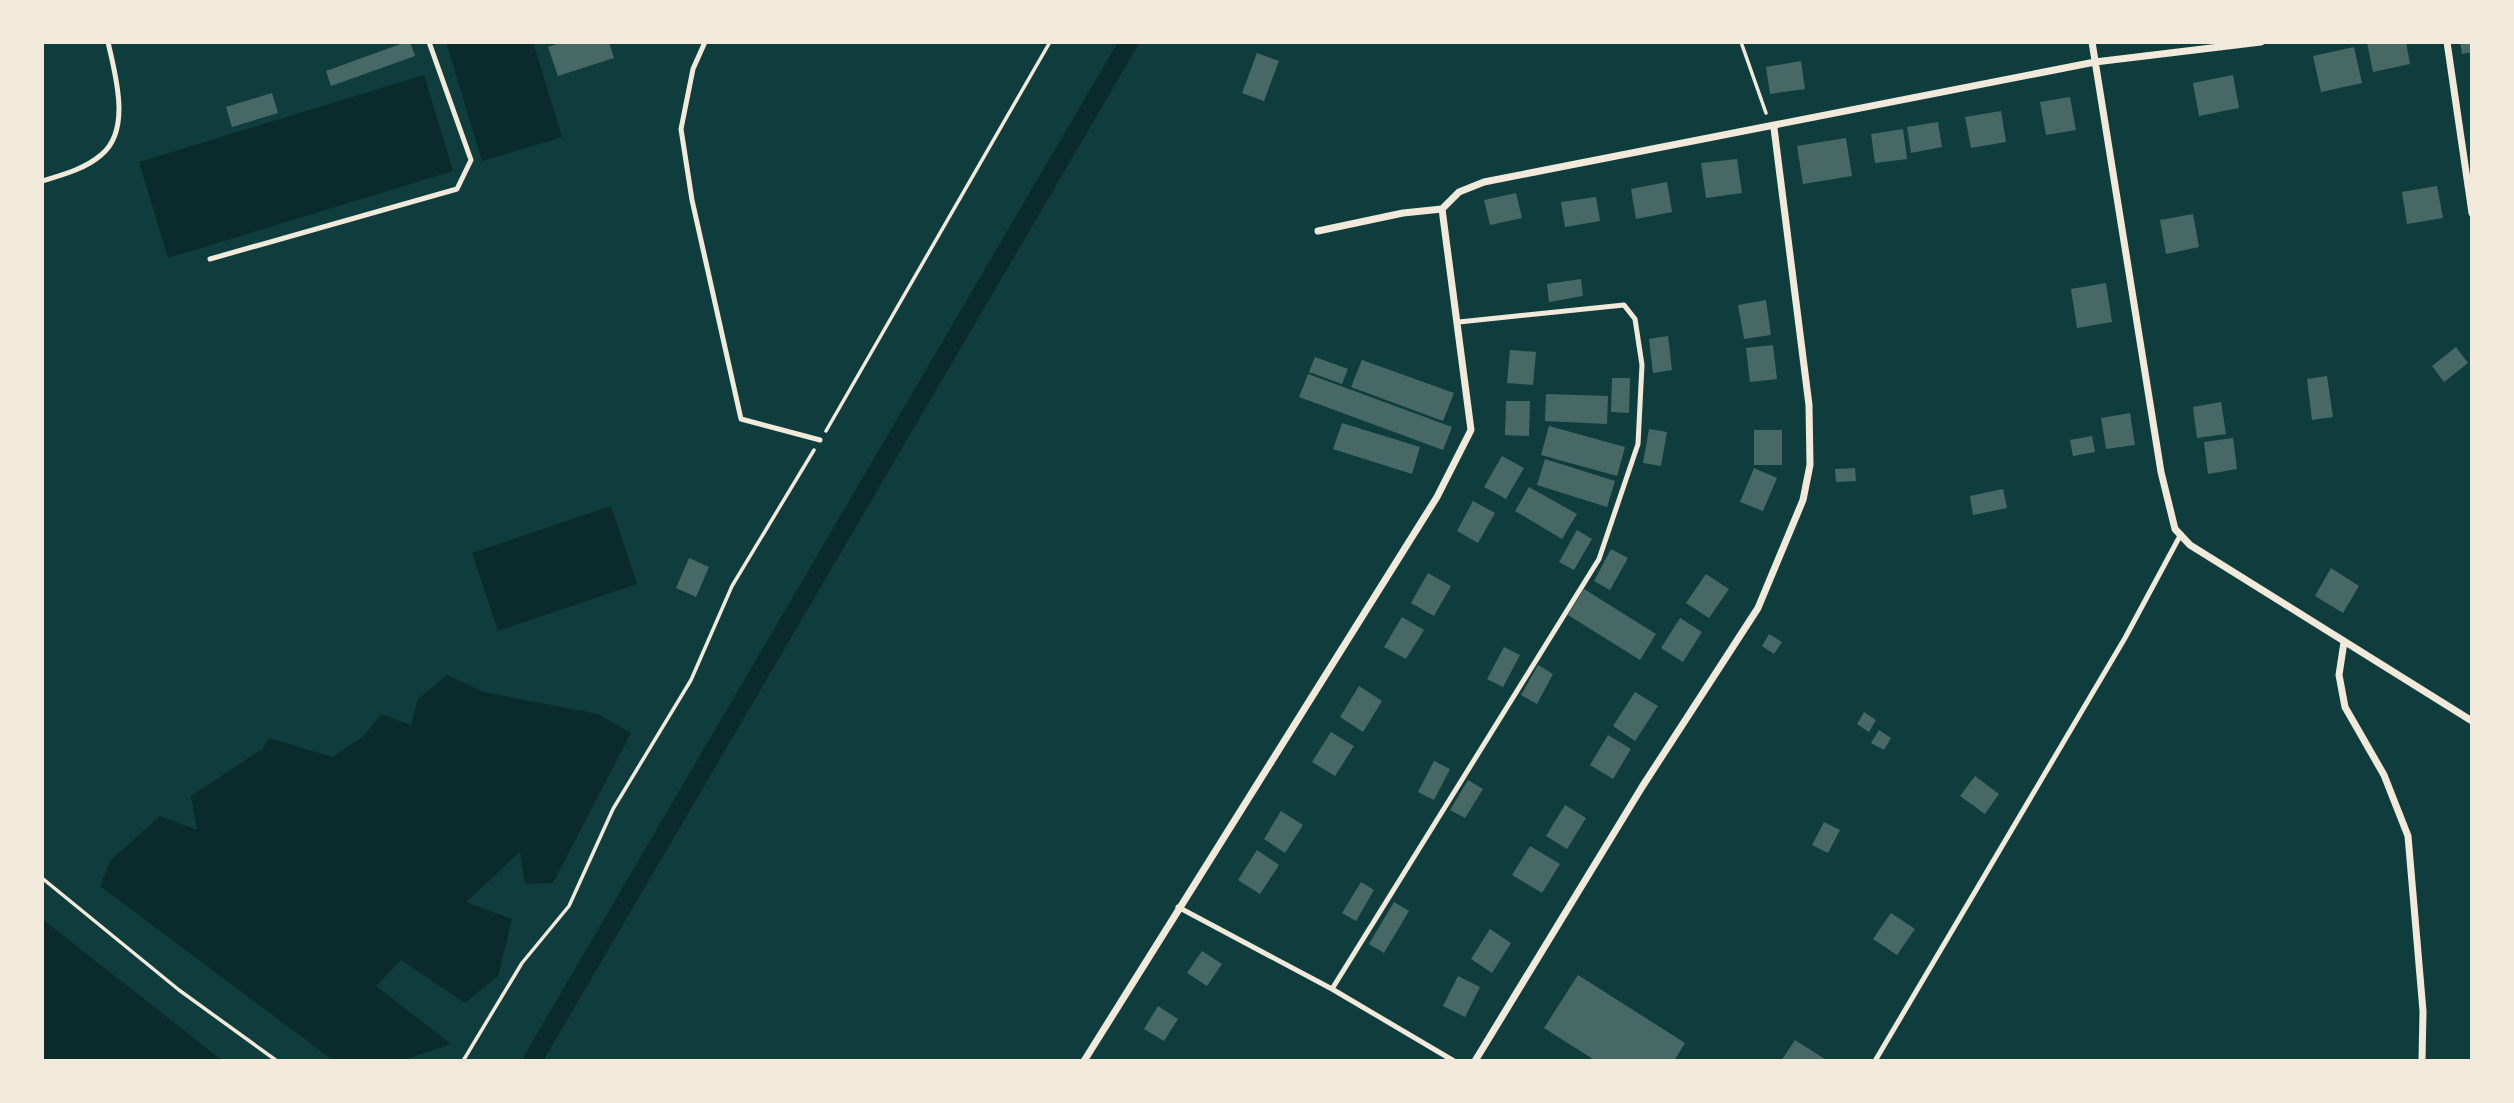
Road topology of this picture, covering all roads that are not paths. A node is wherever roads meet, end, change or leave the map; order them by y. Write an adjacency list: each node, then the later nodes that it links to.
1 (108, 42): 9 (lane)
2 (429, 42): 13 (lane)
3 (705, 42): 15 (lane)
4 (2092, 42): 7 (street)
5 (2261, 42): 7 (street)
6 (2447, 42): 11 (street)
7 (2095, 62): 8 (street); 16 (street)
8 (1774, 128): 10 (street); 23 (street)
9 (42, 181)
10 (1442, 209): 12 (street); 14 (street)
11 (2472, 213)
12 (1318, 231)
13 (210, 259)
14 (1459, 322): 19 (street); 20 (lane)
15 (820, 440)
16 (2180, 534): 17 (street); 24 (lane)
17 (2344, 642): 18 (street); 25 (street)
18 (2472, 720)
19 (1178, 907): 20 (lane); 21 (street)
20 (1332, 989): 22 (lane)
21 (1084, 1061)
22 (1454, 1061)
23 (1475, 1061)
24 (1875, 1061)
25 (2422, 1061)

